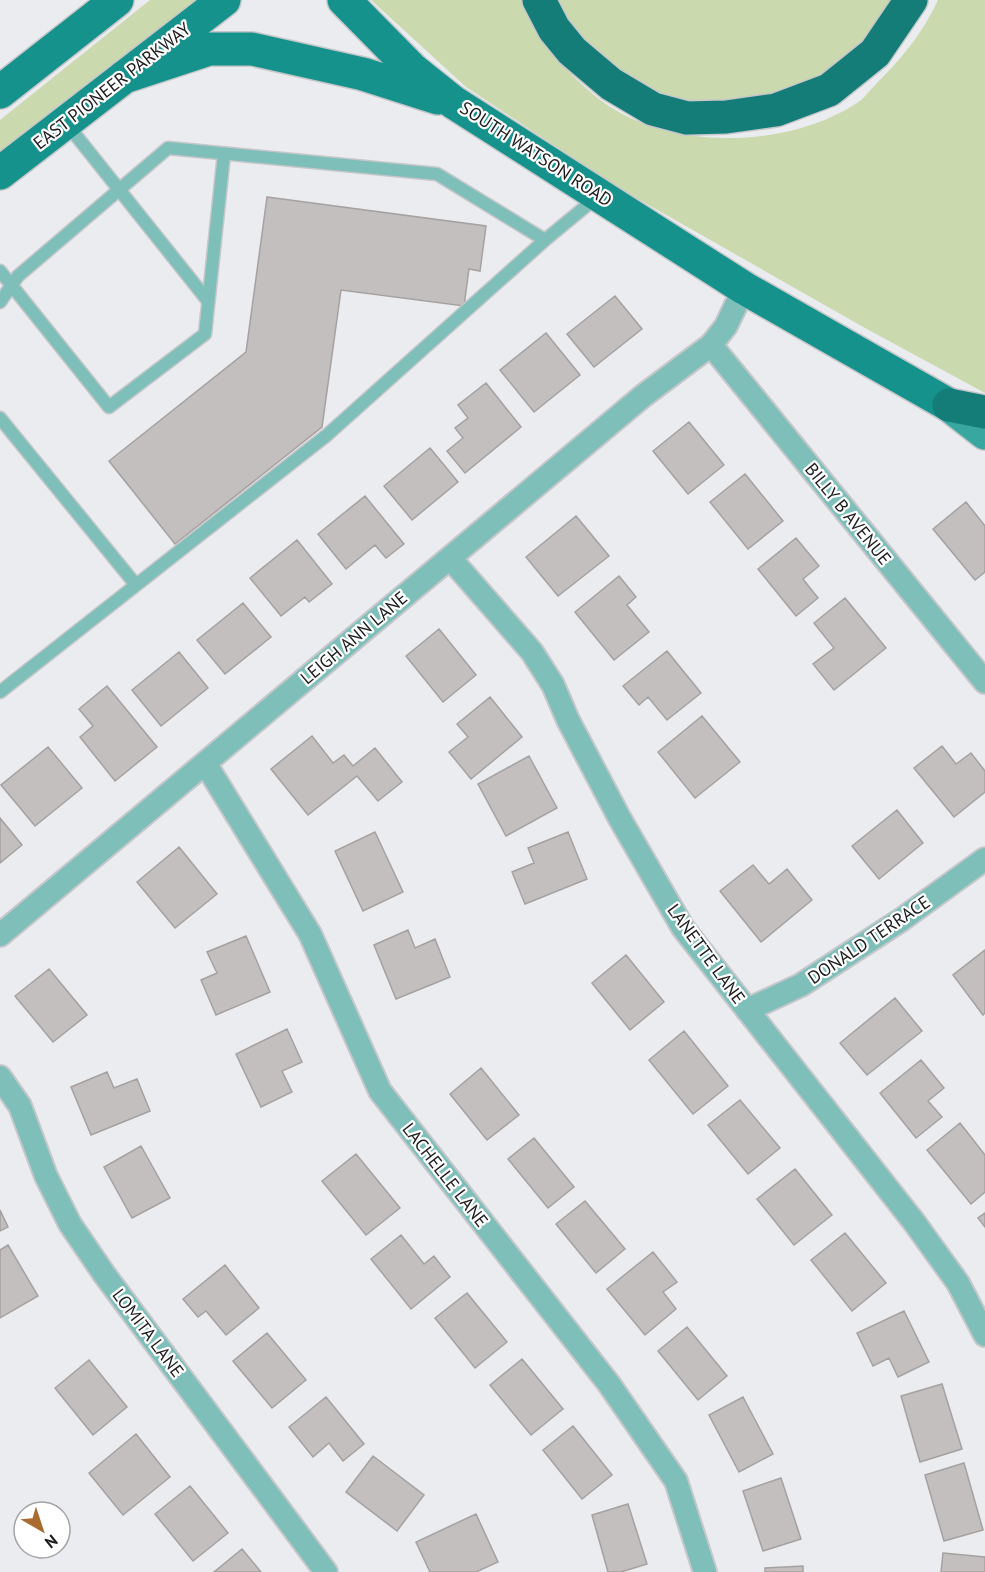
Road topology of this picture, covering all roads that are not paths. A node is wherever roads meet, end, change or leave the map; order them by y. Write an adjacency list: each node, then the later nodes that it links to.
1 (224, 0): 6 (main road, EAST PIONEER PARKWAY)
2 (344, 0): 8 (main road, SOUTH WATSON ROAD)
3 (539, 0): 4 (highway)
4 (911, 0)
5 (108, 5): 7 (main road)
6 (124, 77): 8 (main road); 9 (main road, EAST PIONEER PARKWAY)
7 (0, 92)
8 (453, 102): 13 (main road, SOUTH WATSON ROAD)
9 (65, 122): 11 (main road, EAST PIONEER PARKWAY); 12 (lane)
10 (224, 154): 12 (lane); 14 (lane); 18 (lane)
11 (0, 173)
12 (118, 191): 16 (lane); 18 (lane)
13 (599, 195): 14 (lane); 17 (main road, SOUTH WATSON ROAD)
14 (545, 240): 26 (lane)
15 (0, 271): 16 (lane)
16 (12, 285): 18 (lane); 19 (lane)
17 (744, 288): 20 (street); 21 (main road, SOUTH WATSON ROAD)
18 (208, 301)
19 (0, 302)
20 (711, 345): 25 (street, LEIGH ANN LANE); 27 (street, BILLY B AVENUE)
21 (949, 405): 22 (highway); 24 (main road, SOUTH WATSON ROAD)
22 (985, 412)
23 (0, 418): 26 (lane)
24 (985, 433)
25 (450, 558): 29 (street, LEIGH ANN LANE); 32 (street, LANETTE LANE)
26 (136, 585): 28 (lane)
27 (985, 682)
28 (0, 692)
29 (205, 763): 31 (street, LEIGH ANN LANE); 36 (street, LACHELLE LANE)
30 (985, 859): 32 (street, DONALD TERRACE)
31 (0, 935)
32 (747, 1010): 34 (street, LANETTE LANE)
33 (0, 1077): 35 (street, LOMITA LANE)
34 (985, 1335)
35 (326, 1572)
36 (705, 1572)

